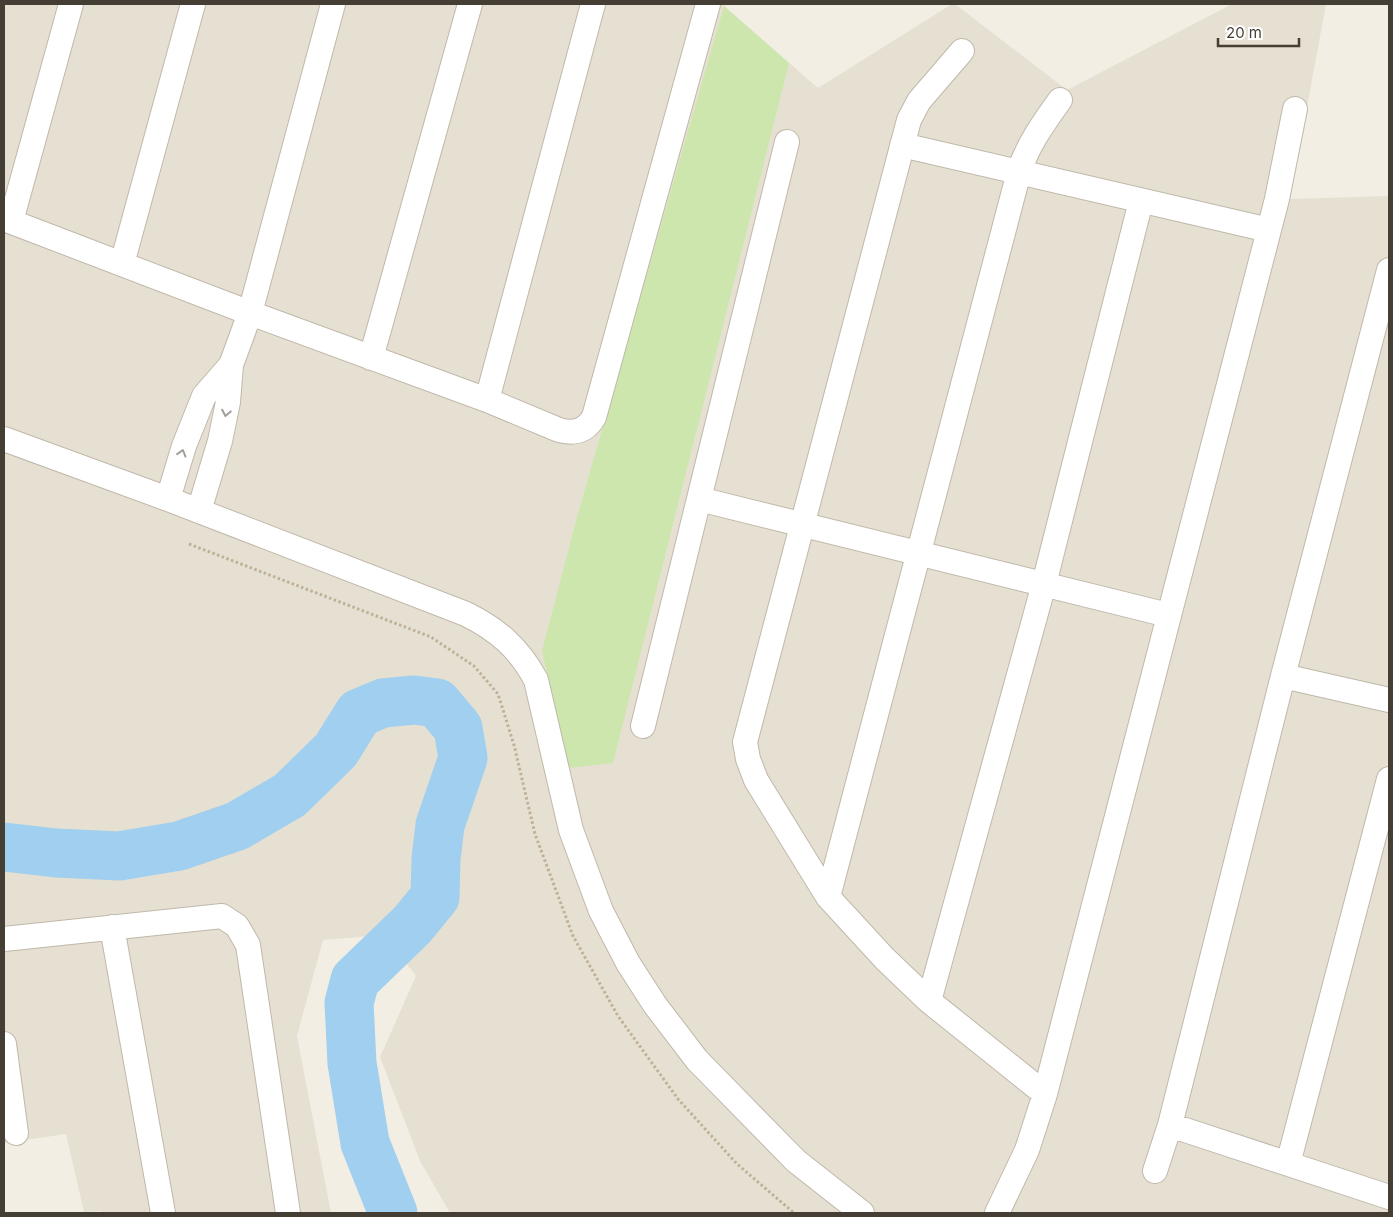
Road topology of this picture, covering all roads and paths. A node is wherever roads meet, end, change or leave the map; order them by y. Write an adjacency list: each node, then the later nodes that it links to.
1 (71, 4): 14 (street)
2 (193, 4): 16 (street)
3 (333, 4): 18 (street)
4 (470, 4): 19 (street)
5 (593, 4): 21 (street)
6 (708, 4): 21 (street)
7 (962, 51): 11 (street)
8 (1060, 100): 12 (street)
9 (1295, 109): 15 (street)
10 (787, 142): 24 (street)
11 (902, 145): 12 (street); 26 (street)
12 (1019, 172): 13 (street); 28 (street)
13 (1142, 200): 15 (street); 29 (street)
14 (7, 220): 16 (street)
15 (1269, 230): 30 (street)
16 (122, 264): 18 (street)
17 (1389, 270): 31 (street)
18 (250, 313): 19 (street); 20 (street)
19 (371, 358): 21 (street)
20 (231, 365): 23 (street, one-way to 20); 25 (street, one-way to 25)
21 (487, 400)
22 (4, 439): 23 (street)
23 (168, 499): 25 (street)
24 (699, 499): 26 (street); 33 (street)
25 (199, 511): 49 (street)
26 (804, 525): 28 (street); 35 (street)
27 (189, 544): 48 (path)
28 (919, 553): 29 (street); 35 (street)
29 (1044, 584): 30 (street); 38 (street)
30 (1168, 615): 40 (street)
31 (1283, 676): 32 (street); 41 (street)
32 (1389, 700)
33 (643, 726)
34 (1389, 779): 43 (street)
35 (828, 898): 38 (street)
36 (112, 927): 37 (street); 46 (street); 47 (street)
37 (4, 938)
38 (929, 1001): 40 (street)
39 (4, 1044): 42 (street)
40 (1044, 1094): 50 (street)
41 (1170, 1125): 43 (street); 44 (street)
42 (16, 1133)
43 (1288, 1164): 45 (street)
44 (1155, 1171)
45 (1389, 1197)
46 (163, 1213)
47 (288, 1213)
48 (794, 1213)
49 (862, 1213)
50 (998, 1213)

